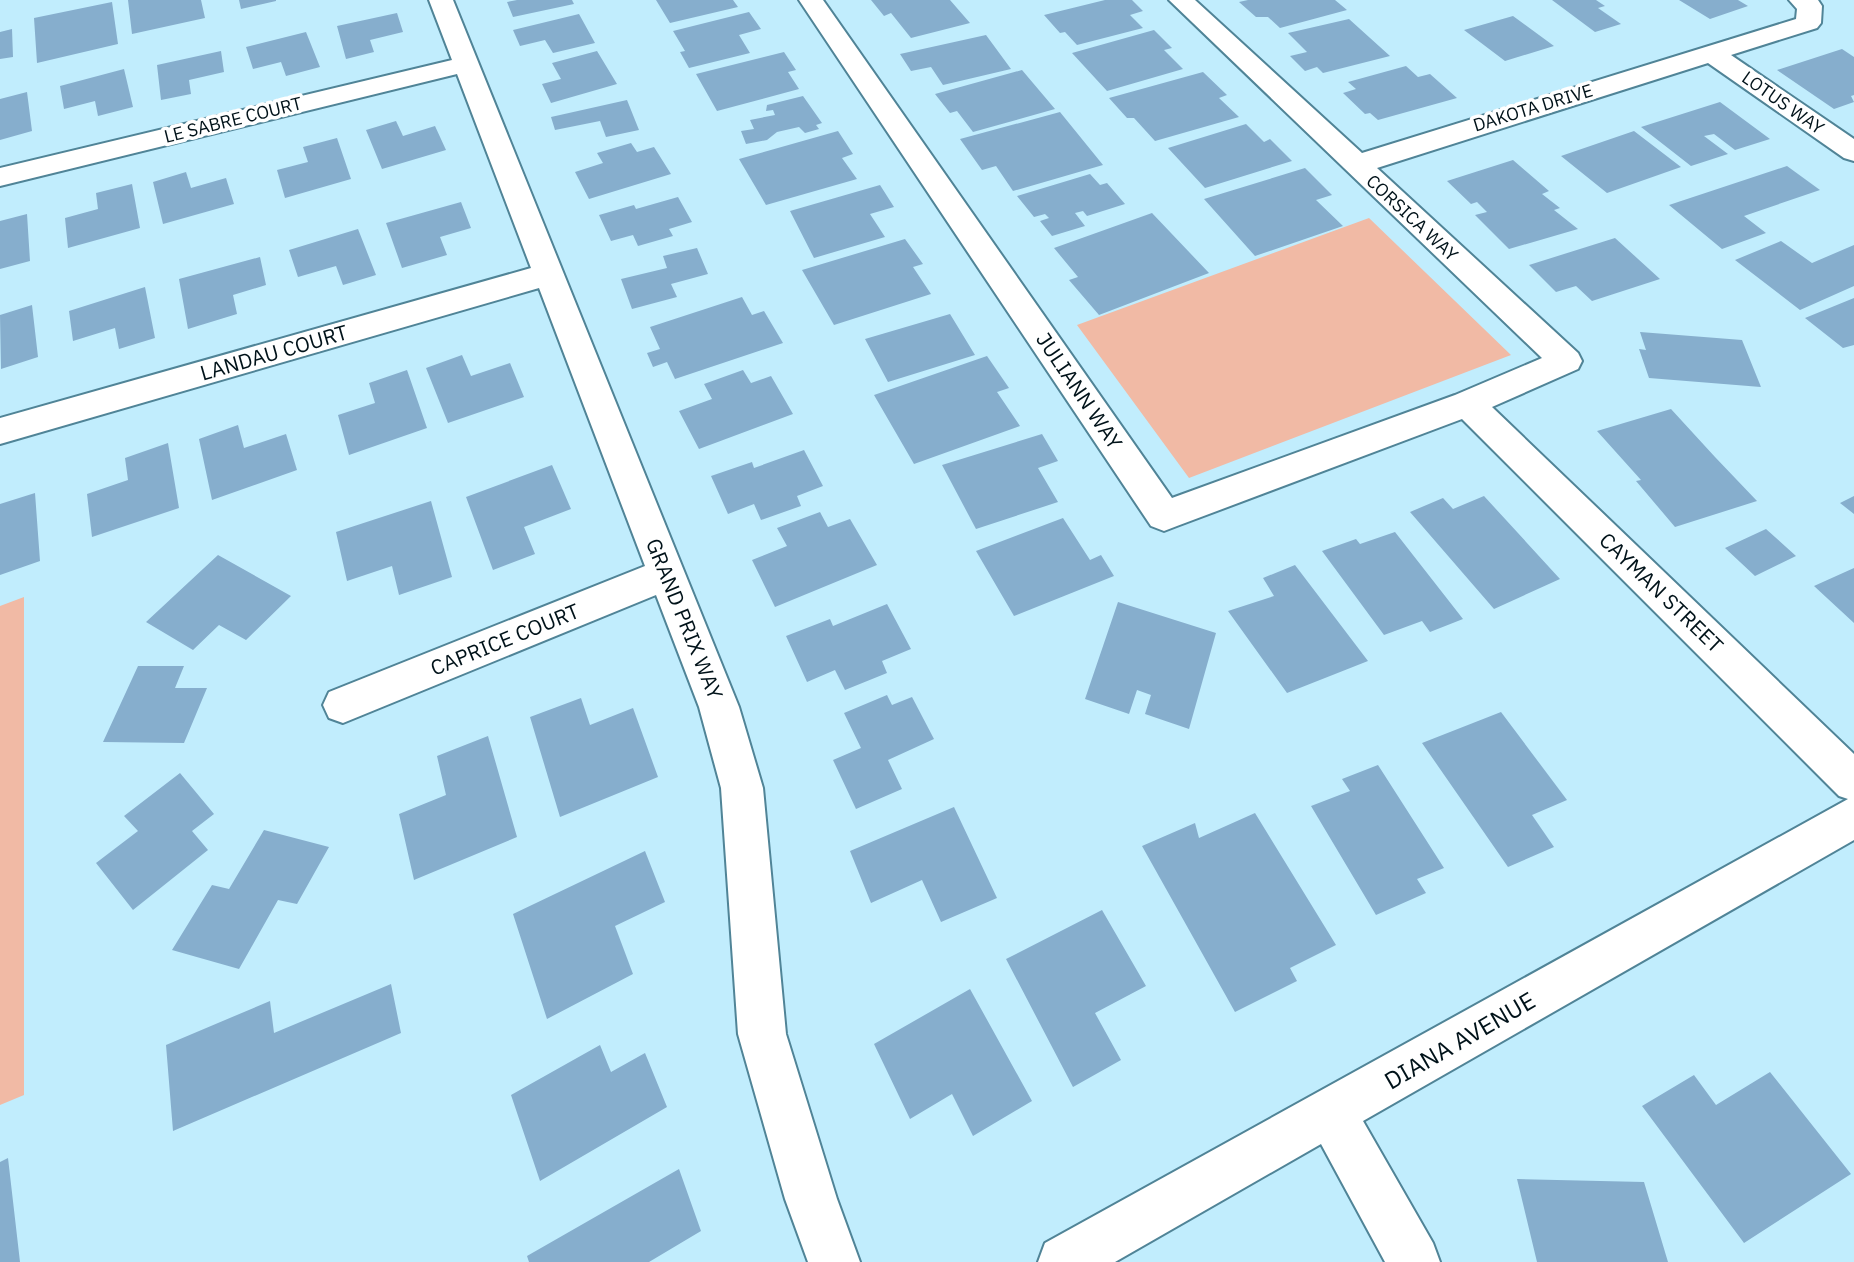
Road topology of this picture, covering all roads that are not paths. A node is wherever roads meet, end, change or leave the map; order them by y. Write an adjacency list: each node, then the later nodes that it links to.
1 (441, 0): 6 (street, GRAND PRIX WAY)
2 (811, 0): 11 (street, JULIANN WAY)
3 (1181, 0): 8 (street, CORSICA WAY)
4 (1801, 0): 5 (street, DAKOTA DRIVE)
5 (1712, 54): 7 (street, LOTUS WAY); 8 (street, DAKOTA DRIVE)
6 (466, 64): 9 (street, LE SABRE COURT); 10 (street, GRAND PRIX WAY)
7 (1854, 152)
8 (1355, 165): 11 (street, CORSICA WAY)
9 (0, 177)
10 (549, 274): 12 (street, LANDAU COURT); 13 (street, GRAND PRIX WAY)
11 (1467, 404): 15 (street, CAYMAN STREET)
12 (0, 431)
13 (666, 574): 14 (street, CAPRICE COURT); 18 (street, GRAND PRIX WAY)
14 (344, 705)
15 (1854, 782)
16 (1854, 817): 17 (street, DIANA AVENUE)
17 (1331, 1113): 19 (street, DIANA AVENUE); 20 (street)
18 (834, 1262)
19 (1064, 1262)
20 (1414, 1262)

